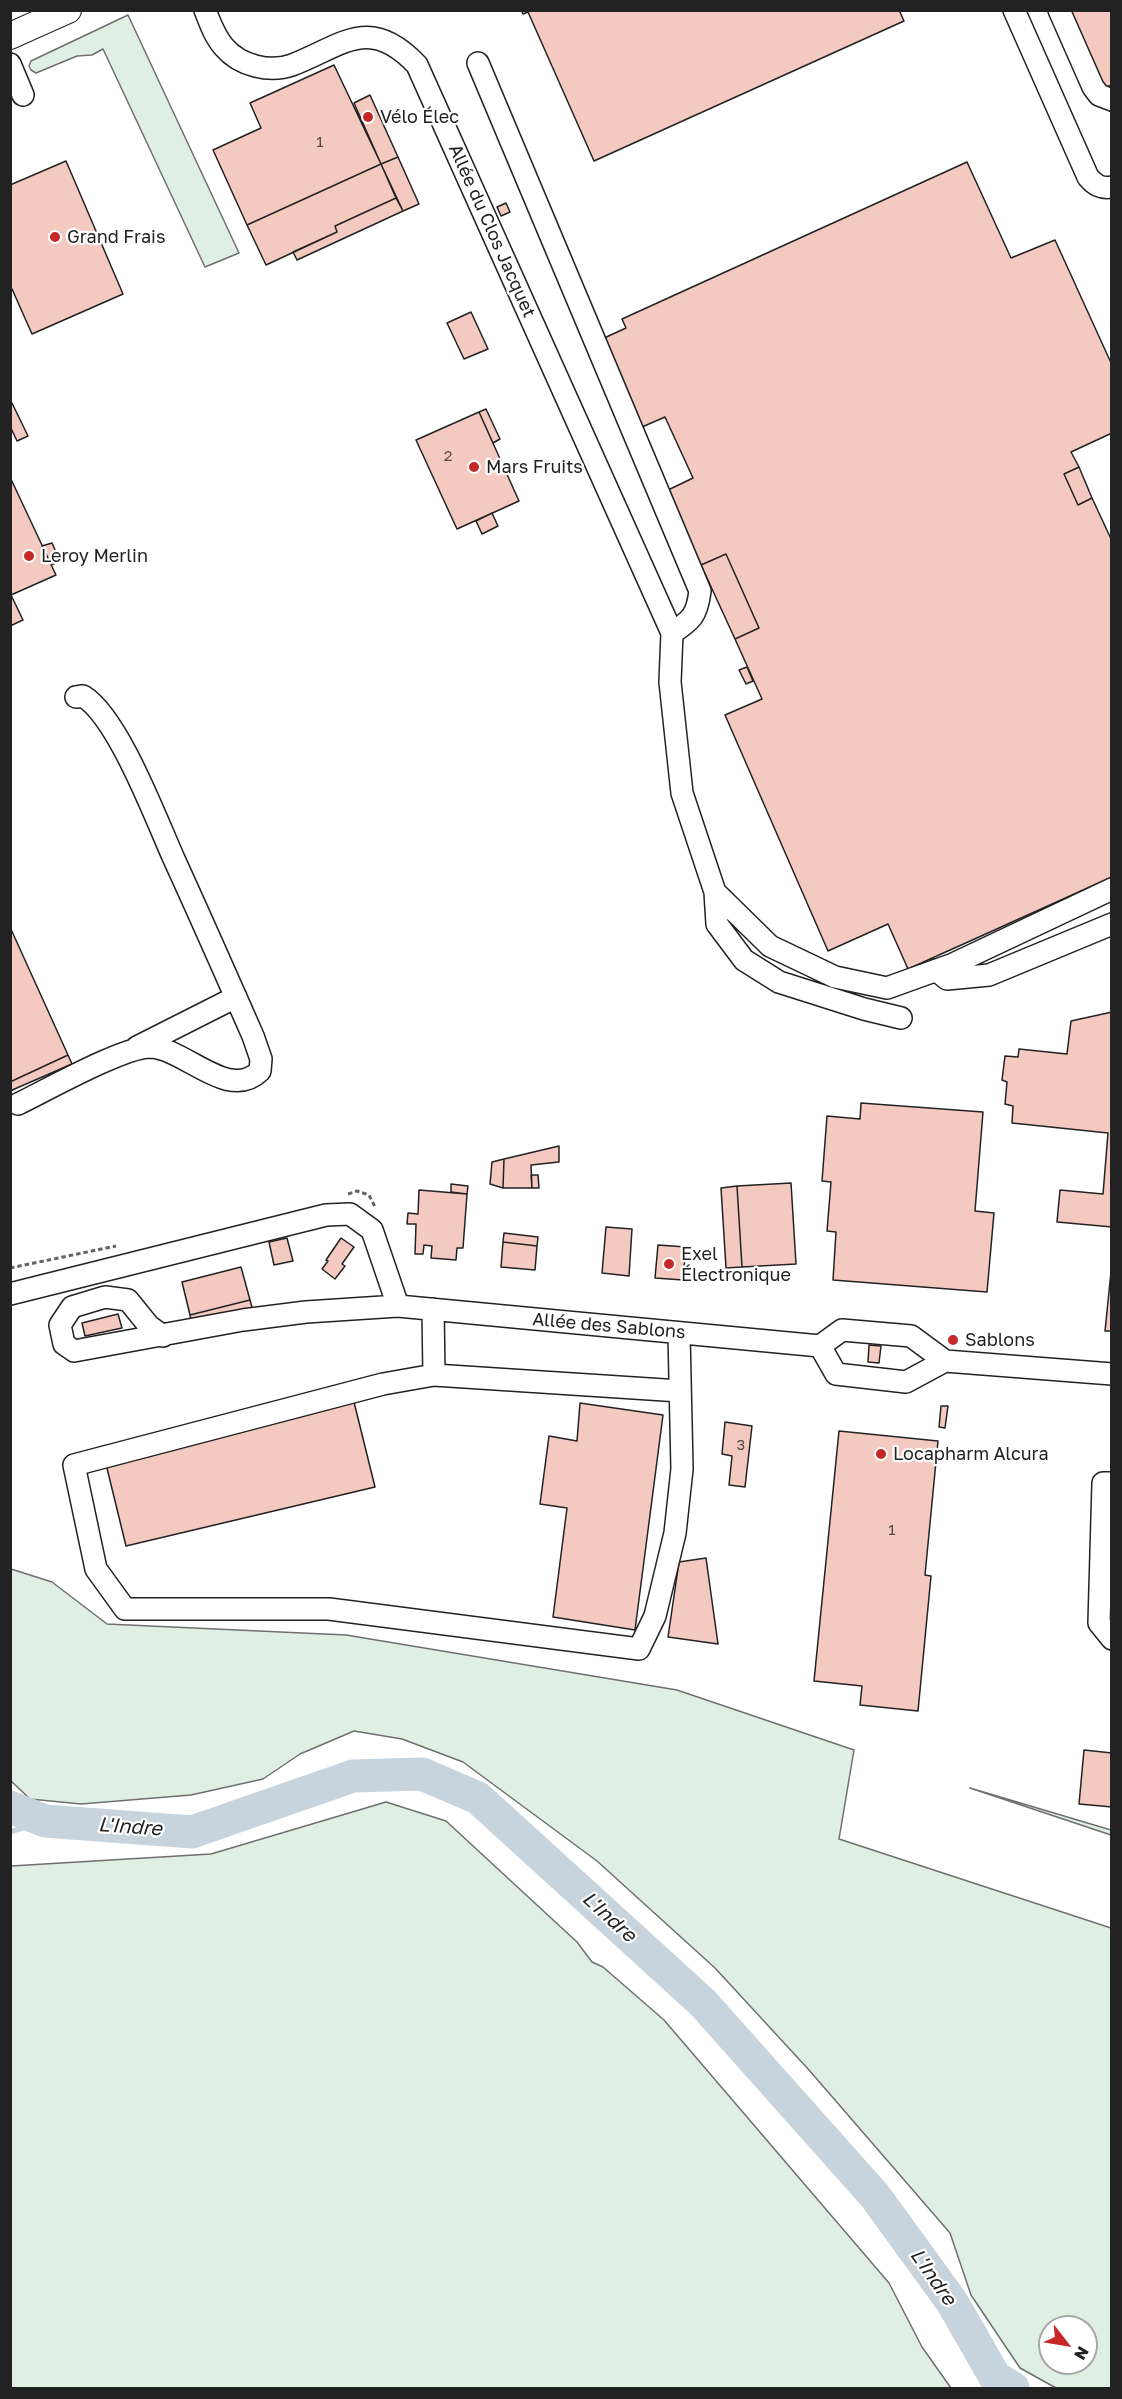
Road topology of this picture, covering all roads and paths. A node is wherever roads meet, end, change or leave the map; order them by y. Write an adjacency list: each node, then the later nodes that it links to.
1 (68, 10): 5 (main road)
2 (205, 10): 11 (street, Allée du Clos Jacquet)
3 (1014, 10): 10 (street)
4 (1059, 10): 9 (street)
5 (10, 36)
6 (478, 63): 11 (street)
7 (10, 64): 8 (street)
8 (23, 95)
9 (1112, 100)
10 (1112, 187)
11 (672, 633): 14 (street)
12 (76, 698): 17 (street)
13 (1112, 889): 16 (street)
14 (715, 892): 16 (street); 18 (street)
15 (1112, 924): 16 (street)
16 (936, 970)
17 (236, 997): 19 (street); 19 (street)
18 (901, 1018)
19 (123, 1053): 20 (street)
20 (18, 1104)
21 (10, 1294): 22 (street)
22 (399, 1306): 23 (street, Allée des Sablons); 25 (street, Allée des Sablons)
23 (433, 1309): 24 (street, Allée des Sablons); 29 (street)
24 (679, 1333): 26 (street, Allée des Sablons); 30 (street)
25 (163, 1336)
26 (820, 1346): 27 (street); 27 (street)
27 (945, 1361): 28 (street)
28 (1112, 1374)
29 (434, 1375): 30 (street); 30 (street)
30 (680, 1391)
31 (1112, 1483): 32 (street)
32 (1112, 1639)

